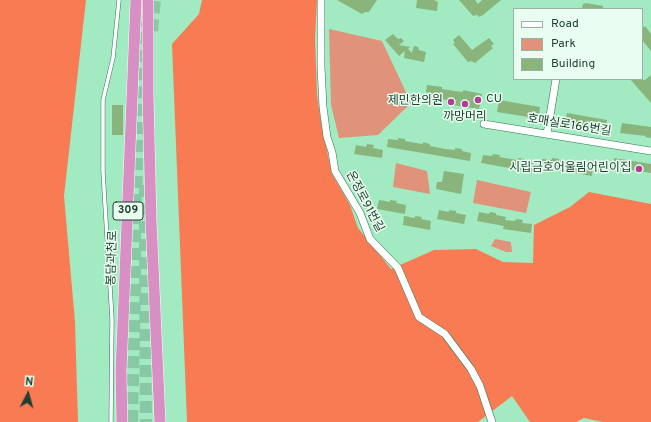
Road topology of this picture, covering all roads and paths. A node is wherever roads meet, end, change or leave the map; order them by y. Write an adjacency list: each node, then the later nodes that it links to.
1 (119, 0): 9 (lane)
2 (136, 0): 10 (highway, 봉담과천로 / 309)
3 (150, 0): 11 (highway, 309)
4 (321, 0): 12 (street, 온정로91번길)
5 (556, 80): 7 (street)
6 (484, 124): 7 (street, 호매실로166번길)
7 (547, 134): 8 (street, 호매실로166번길)
8 (651, 151)
9 (111, 422)
10 (122, 422)
11 (160, 422)
12 (492, 422)

